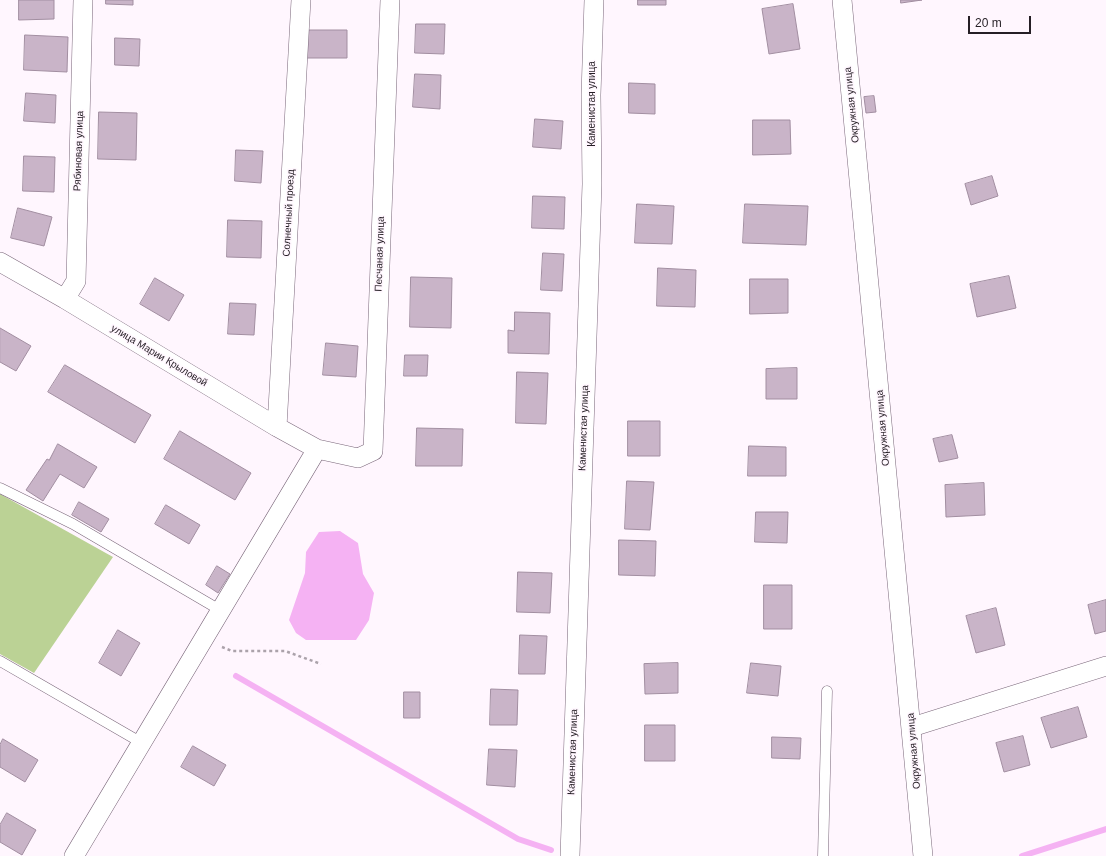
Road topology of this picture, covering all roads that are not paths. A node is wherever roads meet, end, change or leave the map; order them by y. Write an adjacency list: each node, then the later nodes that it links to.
1 (83, 0): 7 (street, Рябиновая улица)
2 (301, 0): 8 (street, Солнечный проезд)
3 (390, 0): 9 (street, Песчаная улица)
4 (594, 0): 18 (street, Каменистая улица)
5 (842, 0): 15 (street, Окружная улица)
6 (0, 262): 7 (street, улица Марии Крыловой)
7 (64, 299): 8 (street, улица Марии Крыловой)
8 (277, 427): 9 (street, улица Марии Крыловой)
9 (317, 449): 11 (street)
10 (0, 488): 11 (lane)
11 (220, 610): 16 (street)
12 (0, 661): 16 (lane)
13 (1106, 666): 15 (street)
14 (827, 691): 19 (lane)
15 (912, 727): 20 (street, Окружная улица)
16 (142, 743): 17 (street)
17 (74, 856)
18 (570, 856)
19 (824, 856)
20 (923, 856)

